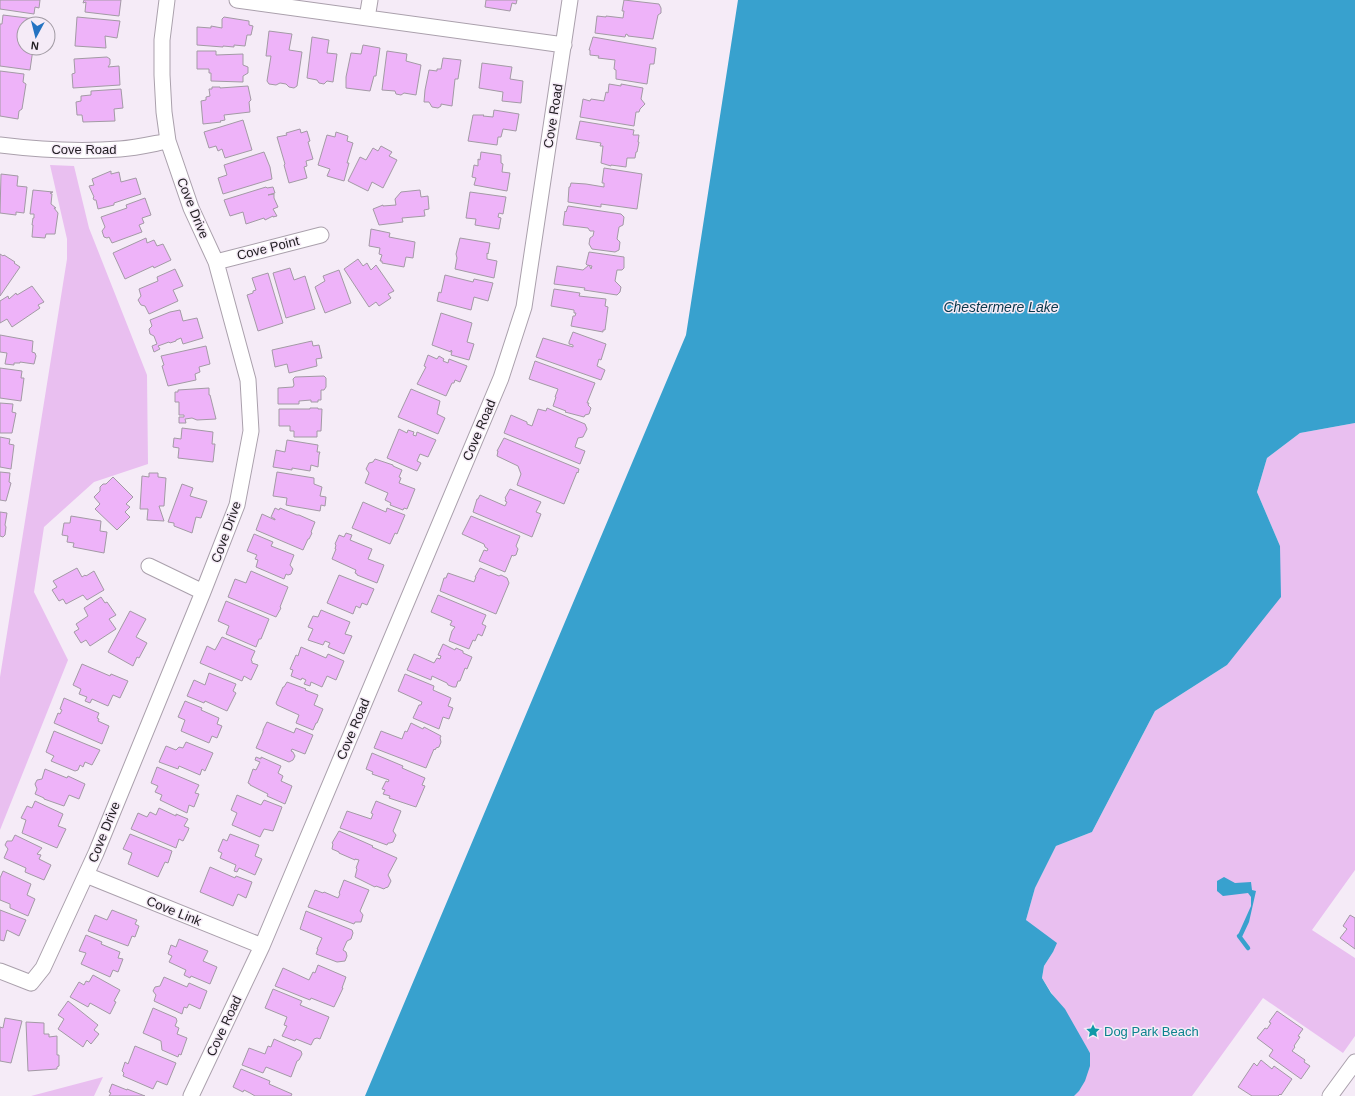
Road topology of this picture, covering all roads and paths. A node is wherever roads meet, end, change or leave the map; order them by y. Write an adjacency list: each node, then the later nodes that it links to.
1 (166, 0): 7 (street, Cove Drive)
2 (237, 0): 5 (street)
3 (370, 0): 5 (street)
4 (570, 0): 6 (street, Cove Road)
5 (367, 18): 6 (street)
6 (564, 45): 14 (street, Cove Road)
7 (168, 141): 8 (street, Cove Road); 10 (street, Cove Drive)
8 (0, 145)
9 (321, 235): 10 (street, Cove Point)
10 (216, 262): 12 (street, Cove Drive)
11 (149, 566): 12 (street)
12 (203, 592): 13 (street, Cove Drive)
13 (86, 875): 14 (street, Cove Link); 15 (street, Cove Drive)
14 (262, 946): 17 (street, Cove Road)
15 (0, 971)
16 (1355, 1062): 18 (street)
17 (191, 1096)
18 (1330, 1096)

